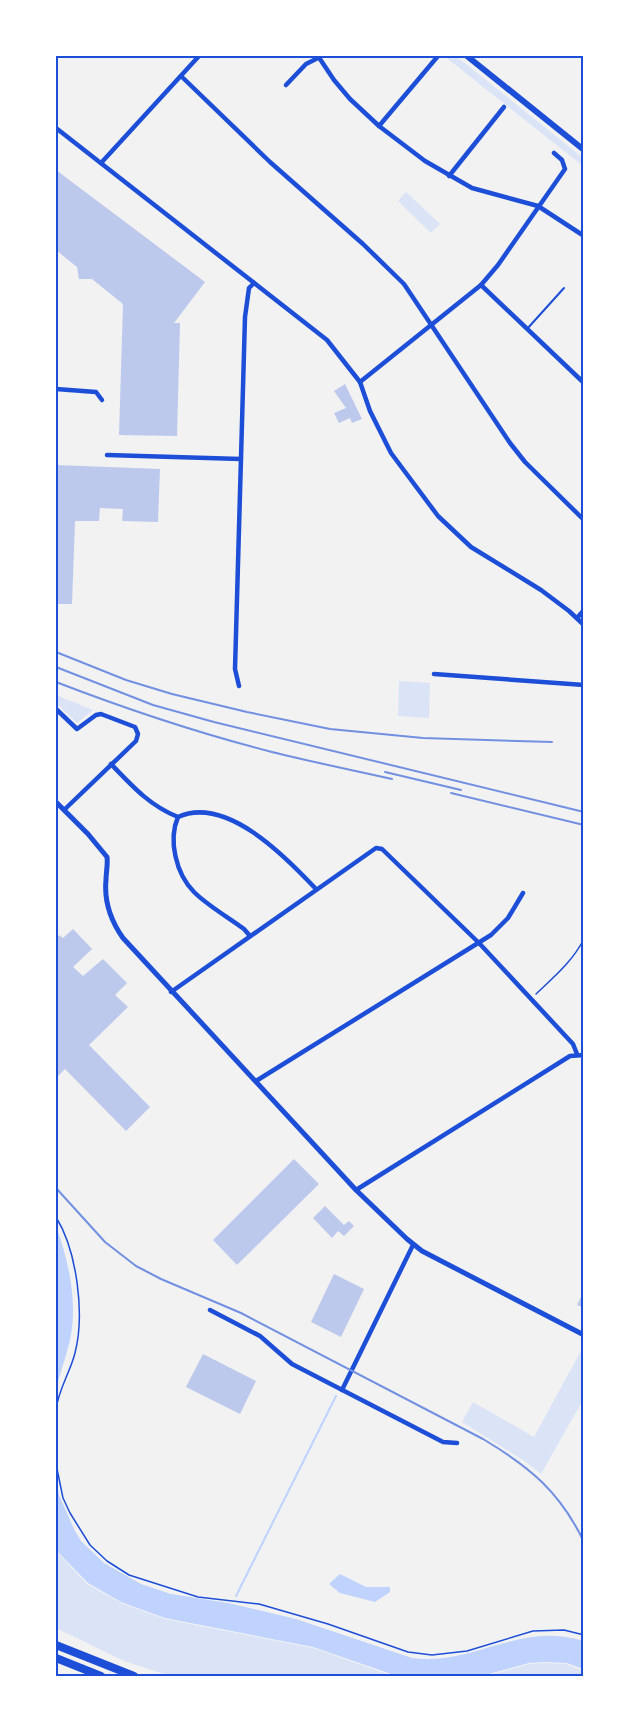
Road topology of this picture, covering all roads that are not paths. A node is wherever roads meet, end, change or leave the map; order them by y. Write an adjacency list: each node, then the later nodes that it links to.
1 (199, 56): 5 (street)
2 (320, 56): 6 (street); 8 (street)
3 (438, 56): 8 (street)
4 (466, 56): 10 (main road)
5 (181, 76): 12 (street); 19 (street)
6 (286, 85)
7 (504, 107): 13 (street)
8 (380, 126): 13 (street)
9 (56, 128): 12 (street)
10 (584, 150)
11 (554, 153): 14 (street)
12 (101, 163): 16 (street)
13 (449, 176): 14 (street)
14 (538, 206): 15 (street); 17 (street)
15 (584, 236)
16 (254, 283): 21 (street); 26 (street)
17 (481, 285): 19 (street); 20 (street)
18 (564, 288): 20 (lane)
19 (432, 325): 21 (street); 27 (street)
20 (527, 329): 22 (street)
21 (360, 382): 29 (street)
22 (584, 383)
23 (56, 388): 24 (street)
24 (102, 400)
25 (107, 455): 26 (street)
26 (241, 459): 33 (street)
27 (584, 519)
28 (584, 610): 29 (street)
29 (577, 618): 30 (street)
30 (584, 625)
31 (434, 674): 32 (street)
32 (584, 685)
33 (239, 686)
34 (56, 709): 35 (street)
35 (111, 764): 37 (street); 38 (street)
36 (56, 802): 37 (street)
37 (64, 810): 43 (street)
38 (178, 817): 39 (street); 41 (street)
39 (316, 889): 41 (street); 42 (street)
40 (523, 893): 42 (street)
41 (250, 936): 43 (street)
42 (479, 943): 44 (street); 46 (street)
43 (171, 992): 46 (street)
44 (577, 1054): 45 (street); 47 (street)
45 (584, 1055)
46 (256, 1082): 47 (street)
47 (356, 1190): 48 (street)
48 (413, 1245): 50 (street); 51 (street)
49 (210, 1310): 51 (street)
50 (584, 1335)
51 (342, 1390): 52 (street)
52 (458, 1443)
53 (56, 1645): 56 (highway)
54 (56, 1658): 55 (highway)
55 (101, 1677)
56 (134, 1677)

